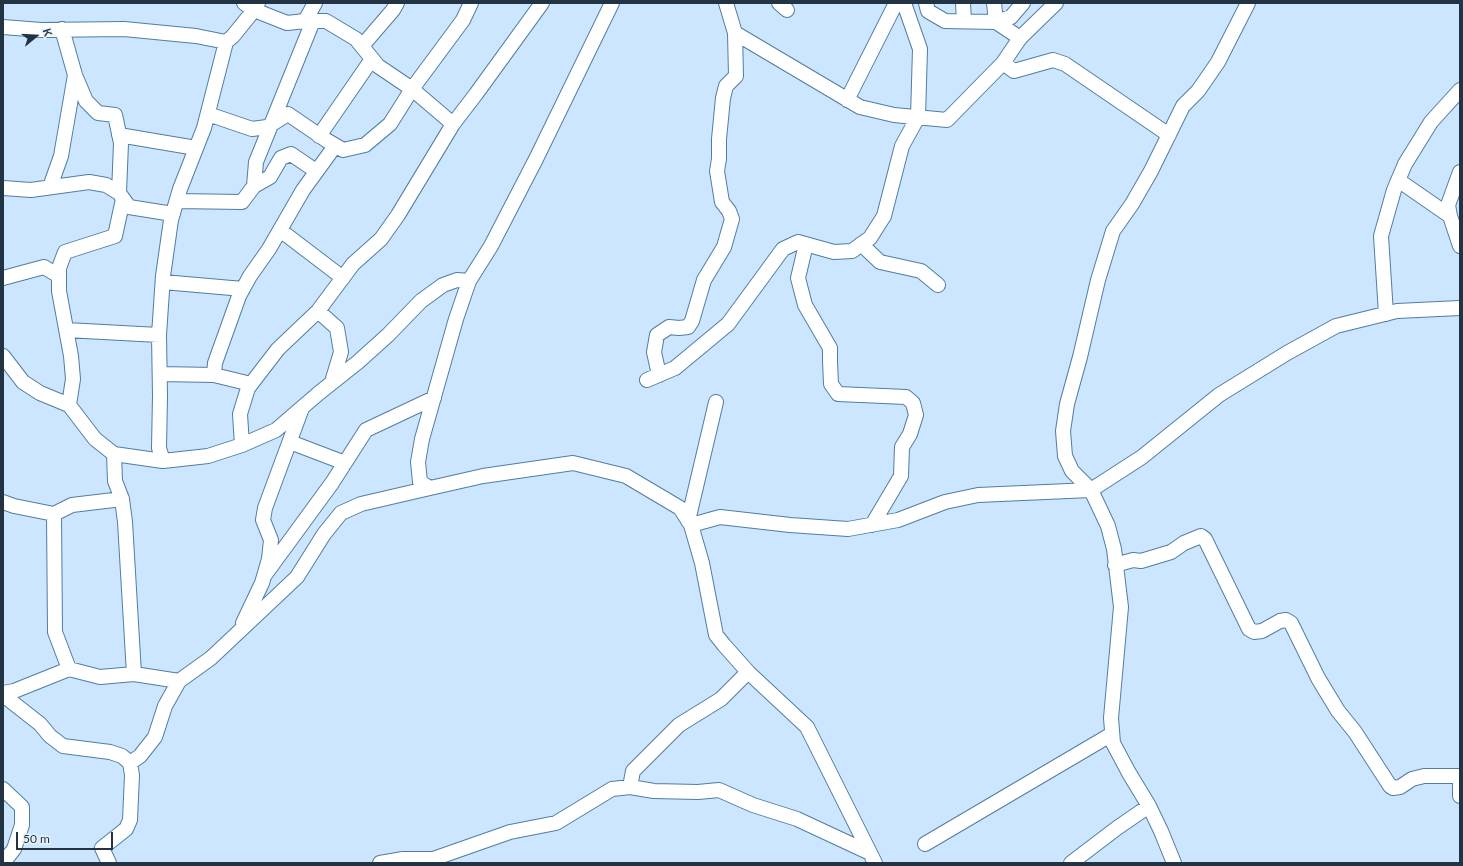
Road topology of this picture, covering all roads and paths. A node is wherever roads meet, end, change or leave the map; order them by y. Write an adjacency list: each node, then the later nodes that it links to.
1 (314, 3): 16 (street)
2 (397, 3): 24 (street)
3 (471, 3): 28 (street)
4 (542, 3): 33 (street)
5 (612, 3): 56 (street)
6 (726, 3): 21 (street)
7 (896, 3): 30 (street)
8 (904, 3): 32 (street)
9 (926, 3): 17 (street)
10 (963, 3): 17 (street)
11 (994, 3): 18 (street)
12 (1023, 3): 18 (street)
13 (1056, 3): 22 (street)
14 (1248, 3): 36 (street)
15 (252, 5): 16 (street); 23 (street)
16 (309, 21): 24 (street); 34 (street)
17 (964, 21): 18 (street)
18 (996, 22): 22 (street)
19 (3, 27): 20 (street)
20 (62, 29): 23 (street); 27 (street)
21 (735, 32): 30 (street); 51 (street)
22 (1020, 38): 26 (street)
23 (226, 42): 31 (street)
24 (362, 46): 25 (street)
25 (372, 58): 28 (street); 37 (street)
26 (1003, 63): 32 (street); 36 (street)
27 (75, 75): 35 (street); 44 (street)
28 (412, 89): 33 (street); 38 (street)
29 (1460, 90): 42 (street)
30 (847, 100): 32 (street)
31 (208, 114): 34 (street); 39 (street)
32 (918, 117): 52 (street)
33 (453, 124): 55 (street)
34 (270, 125): 37 (street); 43 (street)
35 (120, 135): 39 (street); 46 (street)
36 (1169, 135): 80 (street)
37 (319, 136): 38 (street)
38 (335, 146): 40 (street)
39 (196, 148): 47 (street)
40 (316, 171): 43 (street); 49 (street)
41 (1460, 172): 48 (street)
42 (1398, 180): 48 (street); 62 (street)
43 (254, 186): 47 (street)
44 (50, 187): 45 (street); 46 (street)
45 (3, 188)
46 (121, 196): 47 (street); 53 (street)
47 (175, 207): 57 (street)
48 (1450, 216): 50 (street)
49 (280, 230): 55 (street); 59 (street)
50 (1460, 243)
51 (806, 244): 52 (street); 85 (street)
52 (861, 244): 58 (street)
53 (59, 276): 54 (street); 63 (street)
54 (3, 278)
55 (343, 278): 61 (street)
56 (469, 281): 68 (street); 70 (street)
57 (162, 282): 59 (street); 64 (street)
58 (938, 285)
59 (243, 288): 67 (street)
60 (1460, 308): 62 (street)
61 (318, 311): 68 (street); 69 (street)
62 (1386, 314): 80 (street)
63 (66, 330): 64 (street); 72 (street)
64 (159, 335): 66 (street)
65 (3, 356): 72 (street)
66 (160, 374): 67 (street); 77 (street)
67 (214, 375): 69 (street)
68 (332, 382): 73 (street)
69 (251, 384): 75 (street)
70 (434, 398): 78 (street); 79 (street)
71 (716, 402): 84 (street)
72 (69, 405): 76 (street)
73 (303, 407): 74 (street); 75 (street)
74 (290, 442): 78 (street); 87 (street)
75 (242, 445): 77 (street)
76 (114, 454): 77 (street); 81 (street)
77 (163, 460)
78 (345, 463): 87 (street)
79 (430, 488): 84 (street); 88 (street)
80 (1091, 490): 85 (street); 86 (street)
81 (122, 499): 83 (street); 91 (street)
82 (3, 502): 83 (street)
83 (54, 514): 89 (street)
84 (689, 523): 85 (street); 90 (street)
85 (872, 525)
86 (1116, 565): 94 (street); 96 (street)
87 (264, 576): 88 (street)
88 (240, 631): 92 (street)
89 (69, 668): 91 (street); 93 (street)
90 (748, 672): 97 (street); 102 (street)
91 (134, 674): 92 (street)
92 (179, 681): 95 (street)
93 (3, 694): 95 (street)
94 (1112, 734): 100 (street); 101 (street)
95 (130, 763): 104 (street)
96 (1460, 776): 99 (street)
97 (630, 787): 102 (street); 105 (street)
98 (3, 789): 103 (street)
99 (1460, 796)
100 (1149, 806): 106 (street); 107 (street)
101 (925, 844)
102 (873, 858)
103 (3, 863)
104 (109, 863)
105 (380, 863)
106 (1071, 863)
107 (1174, 863)

